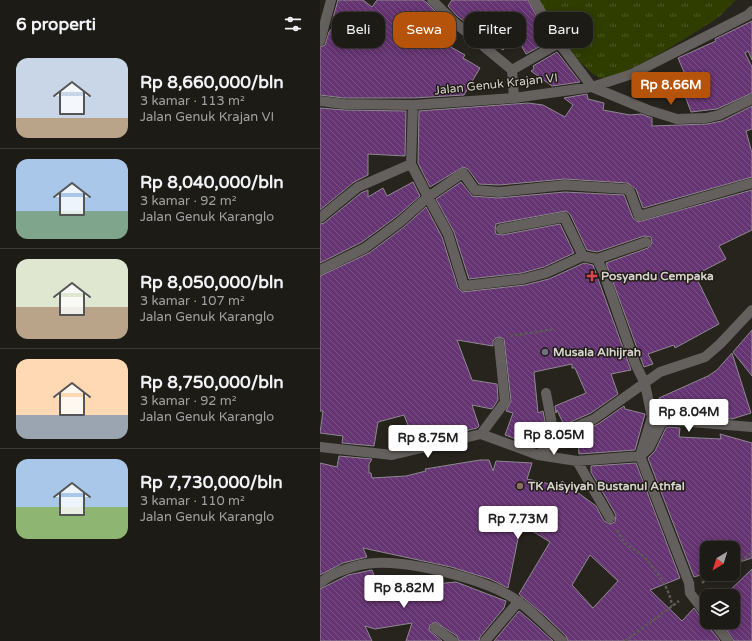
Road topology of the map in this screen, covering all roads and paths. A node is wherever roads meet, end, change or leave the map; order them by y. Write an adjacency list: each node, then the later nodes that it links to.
1 (331, 0): 6 (street)
2 (432, 0): 9 (street)
3 (534, 0): 5 (street)
4 (752, 11): 10 (street, Jalan Genuk Krajan VI)
5 (541, 12)
6 (320, 41)
7 (551, 48): 9 (street)
8 (564, 48): 10 (street)
9 (512, 70): 11 (street)
10 (592, 87): 11 (street, Jalan Genuk Krajan VI); 12 (street)
11 (514, 98): 14 (street, Jalan Genuk Krajan VI)
12 (752, 99)
13 (320, 101): 14 (street, Jalan Genuk Krajan VI)
14 (413, 105): 15 (street)
15 (411, 164): 17 (street); 18 (street)
16 (752, 183): 17 (street)
17 (428, 197): 21 (street); 23 (street)
18 (320, 218)
19 (501, 228): 21 (street)
20 (646, 242): 22 (street)
21 (583, 256): 22 (street)
22 (597, 259): 27 (street)
23 (320, 270)
24 (752, 310): 27 (street)
25 (555, 329): 26 (path)
26 (499, 343): 30 (street)
27 (645, 384): 31 (street); 34 (street)
28 (546, 393): 31 (street)
29 (752, 427): 34 (street)
30 (481, 434): 32 (street); 33 (street)
31 (555, 440): 33 (street)
32 (320, 447)
33 (538, 455): 35 (street)
34 (640, 456): 35 (street); 40 (street)
35 (577, 461): 36 (street)
36 (610, 518): 43 (path)
37 (752, 552): 38 (path)
38 (740, 562)
39 (320, 583): 41 (street)
40 (690, 593): 42 (street); 43 (path)
41 (519, 601): 47 (street); 48 (street)
42 (700, 606)
43 (672, 607): 49 (path)
44 (435, 628): 46 (street)
45 (719, 629): 50 (street)
46 (454, 641)
47 (485, 641)
48 (562, 641)
49 (625, 641)
50 (728, 641)

